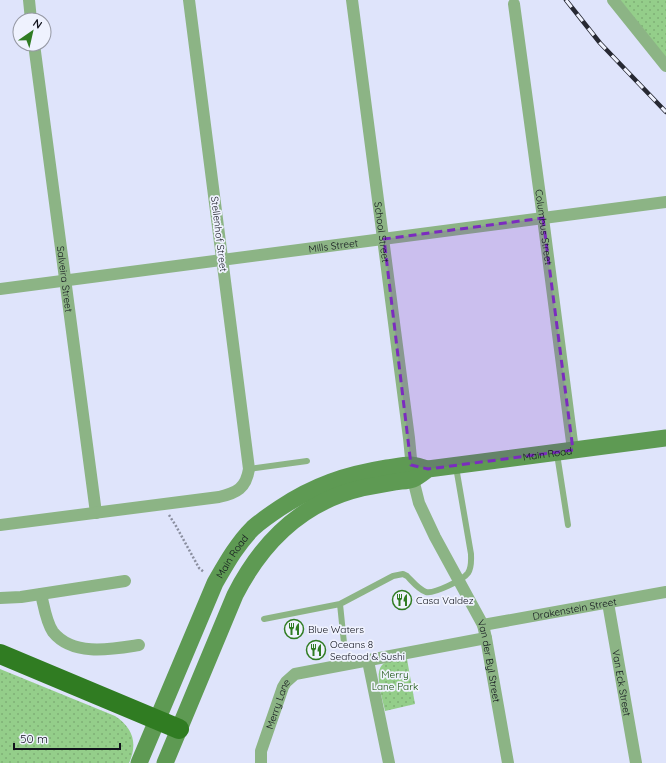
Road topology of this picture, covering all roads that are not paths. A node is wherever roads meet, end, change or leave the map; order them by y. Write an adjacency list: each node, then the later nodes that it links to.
1 (28, 0): 6 (street)
2 (189, 0): 12 (street, Stellenhof Street)
3 (352, 0): 11 (street, School Street)
4 (613, 0): 8 (street)
5 (514, 4): 10 (street, Columbus Street)
6 (30, 12)
7 (35, 52): 13 (street, Salveira Street)
8 (666, 66)
9 (666, 202): 10 (street, Mills Street)
10 (543, 218): 11 (street, Mills Street); 16 (street, Columbus Street)
11 (384, 238): 12 (street, Mills Street); 20 (street, School Street)
12 (222, 260): 13 (street, Mills Street); 19 (street, Stellenhof Street)
13 (65, 280): 14 (street, Mills Street); 21 (street, Salveira Street)
14 (0, 289)
15 (666, 438): 16 (main road, Main Road)
16 (565, 451): 18 (main road, Main Road); 23 (lane)
17 (307, 461): 19 (lane)
18 (455, 465): 20 (main road, Main Road); 24 (lane)
19 (249, 469): 21 (street)
20 (412, 472): 24 (street, Van der Byl Street); 38 (main road, Main Road); 39 (main road, Main Road)
21 (96, 513): 22 (street)
22 (0, 525)
23 (568, 526)
24 (459, 580): 30 (lane); 32 (street, Van der Byl Street)
25 (125, 581): 27 (street)
26 (666, 592): 29 (street, Drakenstein Street)
27 (41, 594): 28 (street); 35 (street)
28 (0, 598)
29 (608, 603): 32 (street, Drakenstein Street); 45 (street, Van Eck Street)
30 (340, 604): 31 (lane); 34 (lane)
31 (264, 619)
32 (483, 625): 33 (street, Van der Byl Street)
33 (486, 638): 37 (street, Merry Lane); 44 (street, Van der Byl Street)
34 (344, 643)
35 (139, 645)
36 (0, 654): 38 (highway)
37 (368, 661): 42 (street, Merry Lane); 43 (street)
38 (157, 719): 39 (highway); 40 (main road, Main Road)
39 (179, 728): 41 (main road, Main Road)
40 (139, 763)
41 (165, 763)
42 (261, 763)
43 (389, 763)
44 (508, 763)
45 (636, 763)

